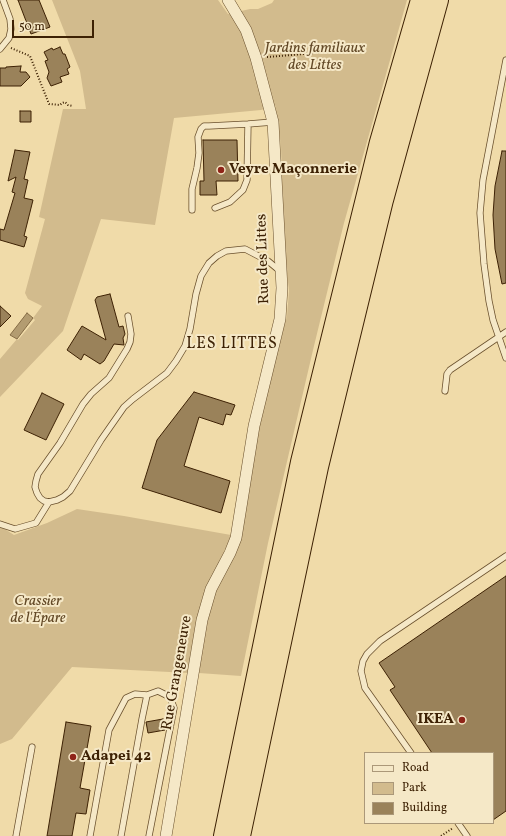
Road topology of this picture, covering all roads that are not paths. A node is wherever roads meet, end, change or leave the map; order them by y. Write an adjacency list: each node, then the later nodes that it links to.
1 (3, 0): 5 (lane)
2 (228, 0): 7 (street, Rue des Littes)
3 (421, 0): 30 (highway)
4 (438, 0): 31 (highway)
5 (2, 47)
6 (506, 60): 14 (lane)
7 (273, 122): 8 (lane); 11 (street, Rue des Littes)
8 (248, 124): 9 (lane); 10 (lane)
9 (215, 208)
10 (192, 210)
11 (281, 271): 17 (lane); 18 (street, Rue des Littes)
12 (128, 316): 17 (lane)
13 (506, 332): 14 (lane)
14 (498, 337): 15 (lane); 16 (lane)
15 (506, 358)
16 (445, 392)
17 (49, 502): 19 (lane)
18 (238, 521): 29 (street, Rue Grangeneuve)
19 (0, 524)
20 (506, 556): 23 (lane)
21 (147, 695): 26 (lane); 27 (lane); 28 (lane)
22 (32, 747): 25 (lane)
23 (410, 752)
24 (460, 824): 32 (lane)
25 (16, 836)
26 (90, 836)
27 (121, 836)
28 (149, 836)
29 (166, 836)
30 (224, 836)
31 (240, 836)
32 (467, 836)

